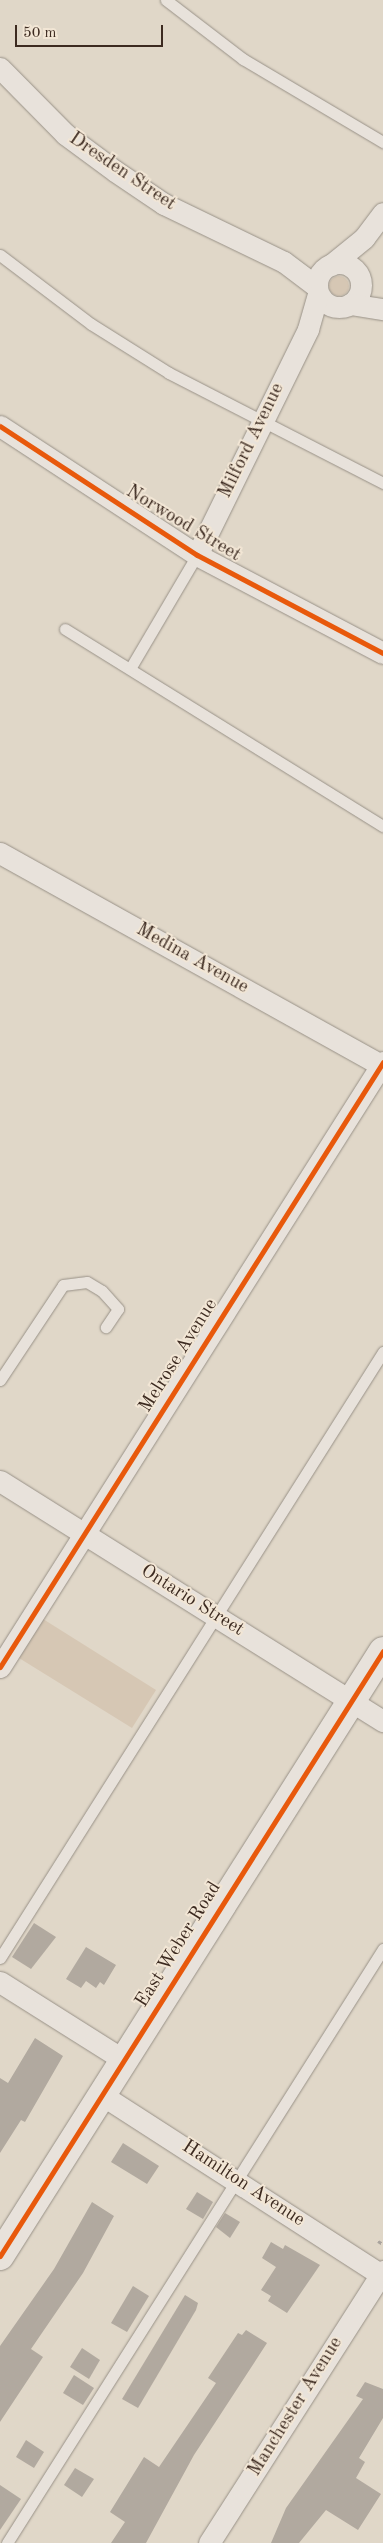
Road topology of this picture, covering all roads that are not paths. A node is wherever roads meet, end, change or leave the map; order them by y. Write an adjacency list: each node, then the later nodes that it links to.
1 (166, 0): 3 (lane)
2 (1, 70): 7 (street, Dresden Street)
3 (383, 142)
4 (383, 213): 5 (street)
5 (364, 238): 7 (street); 8 (street)
6 (0, 255): 12 (lane)
7 (323, 278): 8 (street, Dresden Street); 9 (street); 11 (street, Milford Avenue)
8 (360, 282): 9 (street); 10 (street)
9 (342, 306): 10 (street); 11 (street, Milford Avenue)
10 (383, 309)
11 (308, 329): 12 (street, Milford Avenue)
12 (262, 418): 14 (lane); 15 (street, Milford Avenue)
13 (0, 426): 15 (street, Norwood Street)
14 (383, 483)
15 (197, 555): 17 (street, Norwood Street); 18 (lane)
16 (66, 629): 18 (lane)
17 (383, 653)
18 (131, 667): 19 (lane)
19 (383, 826)
20 (0, 852): 21 (street, Medina Avenue)
21 (382, 1064): 26 (street, Melrose Avenue)
22 (106, 1327): 24 (lane)
23 (383, 1352): 27 (lane)
24 (0, 1380)
25 (0, 1481): 26 (street, Ontario Street)
26 (84, 1534): 27 (street, Ontario Street); 29 (street, Melrose Avenue)
27 (216, 1616): 30 (street, Ontario Street); 33 (lane)
28 (383, 1651): 30 (street, East Weber Road)
29 (0, 1667)
30 (352, 1701): 31 (street, Ontario Street); 35 (street, East Weber Road)
31 (383, 1721)
32 (383, 1949): 37 (lane)
33 (0, 1958)
34 (0, 1982): 35 (street)
35 (124, 2060): 36 (street, East Weber Road)
36 (102, 2095): 37 (street, Hamilton Avenue); 38 (street, East Weber Road)
37 (236, 2180): 39 (street, Hamilton Avenue); 40 (lane)
38 (0, 2256)
39 (382, 2274): 41 (street, Manchester Avenue)
40 (7, 2543)
41 (209, 2543)

